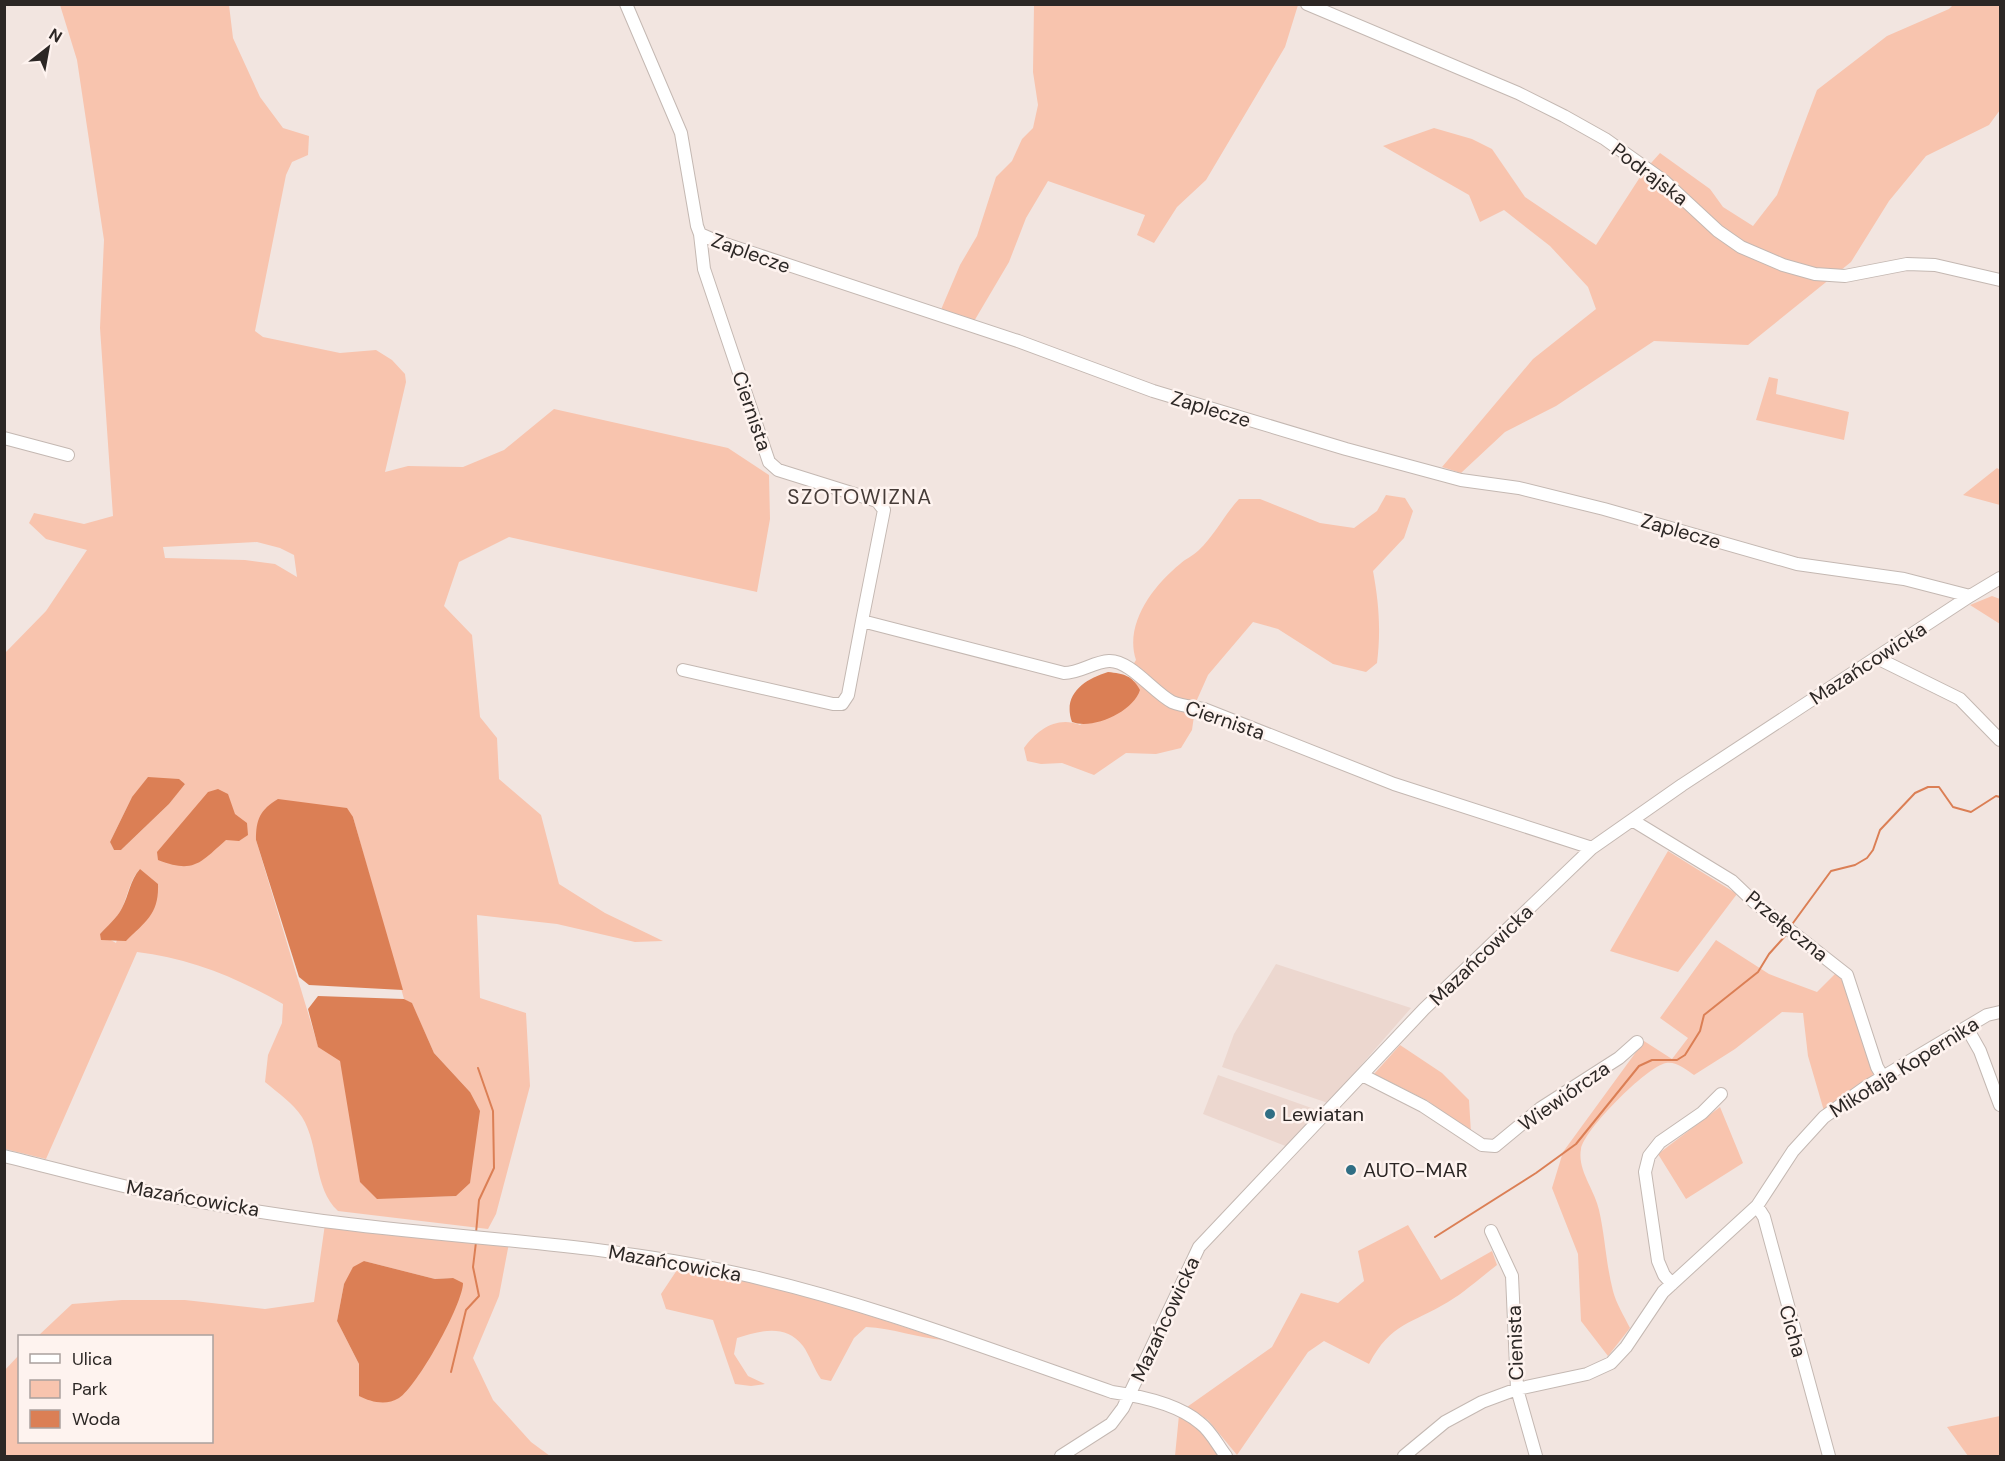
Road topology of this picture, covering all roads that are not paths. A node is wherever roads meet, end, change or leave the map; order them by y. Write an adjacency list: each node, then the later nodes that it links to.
1 (626, 4): 3 (street, Zaplecze)
2 (1307, 4): 4 (street, Podrajska)
3 (700, 234): 8 (street, Zaplecze); 9 (street, Ciernista)
4 (2001, 280)
5 (4, 438): 6 (street)
6 (68, 455)
7 (2001, 578): 8 (street, Mazańcowicka)
8 (1970, 596): 10 (street, Mazańcowicka)
9 (862, 621): 11 (street, Ciernista); 14 (street, Ciernista)
10 (1877, 658): 12 (street); 13 (street, Mazańcowicka)
11 (683, 670)
12 (2001, 740)
13 (1632, 820): 14 (street, Mazańcowicka); 19 (street, Przełęczna)
14 (1592, 848): 18 (street, Mazańcowicka)
15 (2001, 1012): 16 (street, Mikołaja Kopernika)
16 (1967, 1028): 19 (street, Mikołaja Kopernika); 21 (street)
17 (1637, 1042): 18 (street, Wiewiórcza)
18 (1364, 1076): 27 (street, Mazańcowicka)
19 (1884, 1079): 23 (street, Mikołaja Kopernika)
20 (1721, 1094): 25 (street)
21 (2001, 1105)
22 (4, 1156): 27 (street, Mazańcowicka)
23 (1757, 1206): 25 (street, Mikołaja Kopernika); 32 (street, Cicha)
24 (1491, 1231): 26 (street, Cienista)
25 (1672, 1284): 26 (street, Mikołaja Kopernika)
26 (1517, 1389): 30 (street, Mikołaja Kopernika); 31 (street, Cienista)
27 (1130, 1395): 28 (street); 29 (street)
28 (1061, 1456)
29 (1226, 1456)
30 (1404, 1456)
31 (1536, 1456)
32 (1829, 1456)

